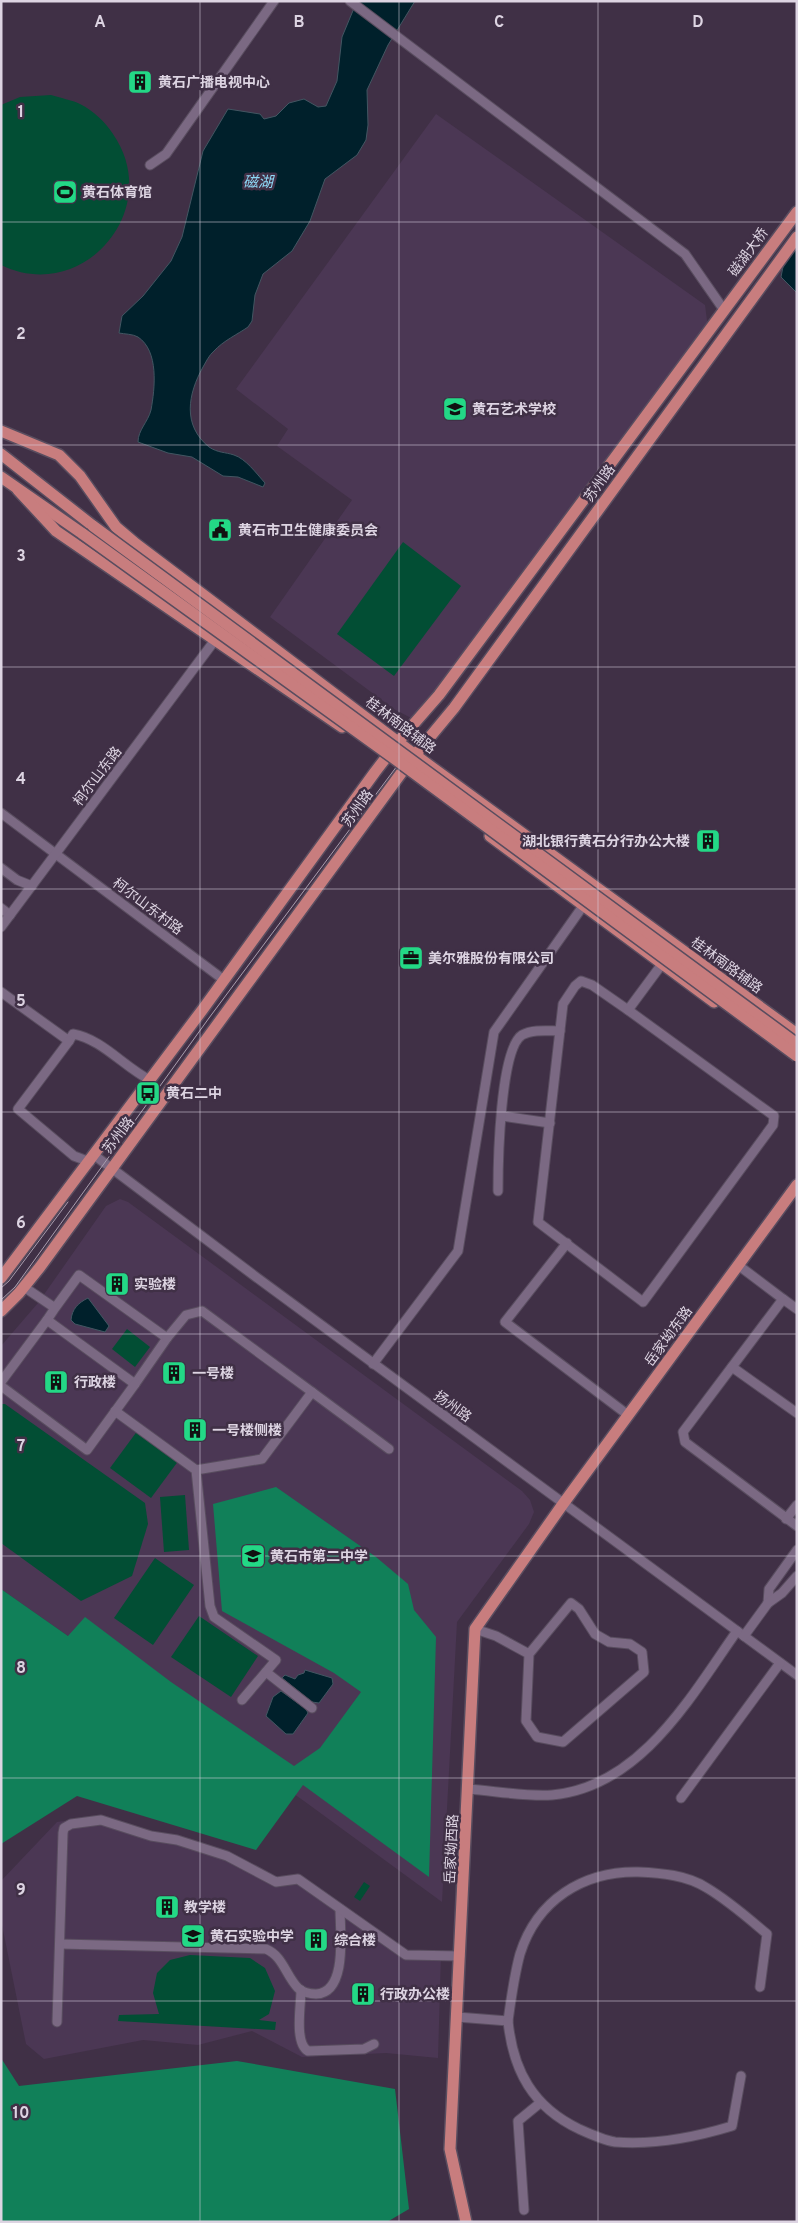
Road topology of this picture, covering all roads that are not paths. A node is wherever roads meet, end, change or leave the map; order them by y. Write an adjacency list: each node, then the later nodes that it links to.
1 (274, 1): 3 (street)
2 (350, 1): 6 (street)
3 (150, 165)
4 (797, 212): 6 (main road, 磁湖大桥)
5 (797, 237): 13 (main road, 苏州路)
6 (724, 310): 12 (main road, 苏州路)
7 (1, 431): 12 (main road, 桂林南路辅路)
8 (1, 454): 31 (main road, bridge)
9 (1, 477): 10 (main road)
10 (18, 490): 11 (main road); 32 (main road, bridge)
11 (215, 640): 14 (main road); 17 (street, 柯尔山东路)
12 (398, 742): 13 (main road, 桂林南路辅路); 14 (main road, 苏州路)
13 (415, 755): 15 (main road, 苏州路); 29 (main road, 桂林南路辅路)
14 (386, 758): 15 (main road); 25 (main road, 苏州路)
15 (403, 770): 20 (main road); 38 (main road, 苏州路)
16 (1, 813): 17 (street, 柯尔山东村路)
17 (56, 854): 19 (street, 柯尔山东路); 25 (street, 柯尔山东村路)
18 (1, 868): 19 (street)
19 (32, 886): 22 (street, 柯尔山东路)
20 (583, 906): 24 (main road); 51 (street)
21 (1, 908): 22 (street)
22 (10, 915): 23 (street, 柯尔山东路)
23 (1, 927)
24 (662, 964): 27 (street); 33 (main road)
25 (224, 980): 34 (main road, 苏州路)
26 (1, 992): 30 (street)
27 (628, 1010): 28 (street); 41 (street)
28 (560, 1031): 35 (street); 36 (street)
29 (797, 1034)
30 (69, 1041): 34 (street); 37 (street, 扬州路)
31 (797, 1044)
32 (797, 1056)
33 (797, 1061)
34 (150, 1080): 37 (main road, 苏州路)
35 (502, 1116): 36 (street); 40 (street)
36 (550, 1123): 41 (street)
37 (92, 1159): 38 (street, 扬州路); 43 (main road, 苏州路)
38 (112, 1169): 44 (main road, 苏州路); 51 (street, 扬州路)
39 (797, 1185): 42 (main road, 岳家坳东路)
40 (498, 1191)
41 (566, 1243): 59 (street)
42 (738, 1266): 45 (street); 59 (main road, 岳家坳东路)
43 (1, 1278)
44 (24, 1287): 46 (street); 48 (main road, 苏州路)
45 (783, 1299): 47 (street); 52 (street)
46 (56, 1308): 49 (street); 50 (street)
47 (797, 1308)
48 (1, 1312)
49 (47, 1320): 53 (street); 54 (street)
50 (167, 1338): 54 (street); 56 (street)
51 (374, 1364): 62 (street, 扬州路)
52 (732, 1367): 58 (street); 64 (street)
53 (1, 1382)
54 (135, 1384): 57 (street)
55 (1, 1386): 57 (street)
56 (312, 1392): 60 (street); 61 (street)
57 (115, 1411): 61 (street)
58 (797, 1413)
59 (628, 1415): 62 (main road, 岳家坳东路)
60 (389, 1449)
61 (196, 1470): 73 (street)
62 (563, 1504): 69 (main road); 70 (street, 扬州路)
63 (797, 1505): 64 (street)
64 (786, 1519): 65 (street)
65 (797, 1526)
66 (797, 1550): 68 (street)
67 (797, 1576): 68 (street)
68 (768, 1602): 70 (street)
69 (475, 1629): 71 (street); 77 (main road, 岳家坳西路)
70 (741, 1634): 72 (street, 扬州路); 77 (street)
71 (529, 1654): 71 (street)
72 (780, 1663): 74 (street, 扬州路); 78 (street)
73 (266, 1672): 75 (street); 76 (street)
74 (797, 1675)
75 (242, 1700)
76 (312, 1708)
77 (469, 1789): 81 (main road, 岳家坳西路)
78 (682, 1798)
79 (340, 1909): 80 (street); 81 (street); 83 (street)
80 (60, 1944): 83 (street); 86 (street)
81 (460, 1956): 84 (main road, 岳家坳西路)
82 (760, 1987): 85 (street)
83 (301, 1990): 87 (street)
84 (457, 2017): 85 (street); 91 (main road, 岳家坳西路)
85 (508, 2021): 89 (street)
86 (57, 2022)
87 (374, 2044)
88 (741, 2076): 89 (street)
89 (540, 2103): 90 (street)
90 (524, 2210)
91 (466, 2222)

